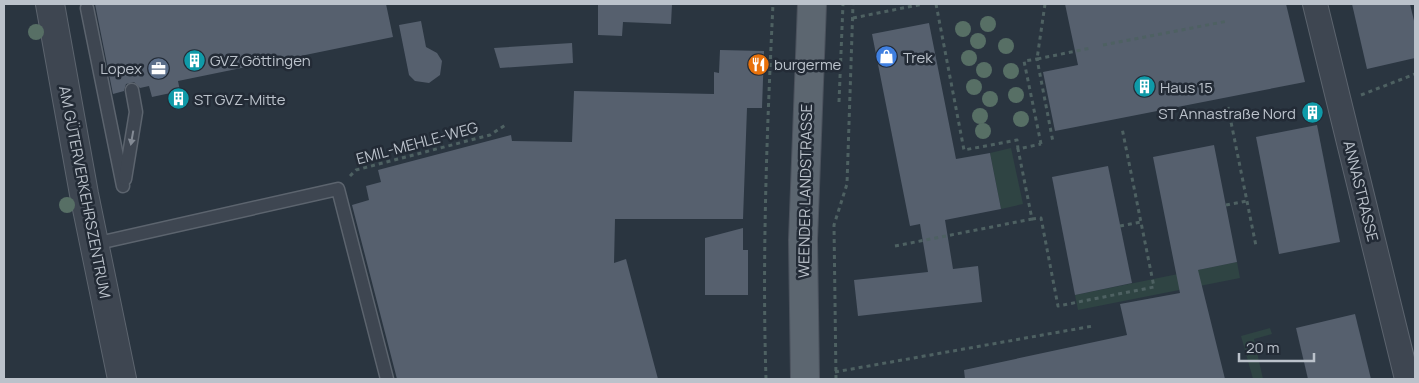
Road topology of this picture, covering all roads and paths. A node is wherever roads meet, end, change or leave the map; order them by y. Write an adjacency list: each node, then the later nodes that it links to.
1 (50, 4): 31 (street, AM GÜTERVERKEHRSZENTRUM)
2 (773, 4): 39 (path)
3 (812, 4): 36 (main road, WEENDER LANDSTRASSE)
4 (843, 4): 18 (path)
5 (853, 4): 11 (path)
6 (923, 4): 11 (path)
7 (936, 4): 24 (path)
8 (1045, 4): 15 (path)
9 (1315, 4): 19 (street, ANNASTRASSE)
10 (88, 8): 17 (lane, one-way to 10)
11 (852, 18): 35 (path)
12 (1228, 21): 13 (path)
13 (1103, 45)
14 (1091, 48): 15 (path)
15 (1037, 59): 23 (path); 24 (path)
16 (1415, 74): 19 (path)
17 (132, 90)
18 (839, 102)
19 (1339, 103): 41 (street, ANNASTRASSE)
20 (1228, 107): 26 (path)
21 (507, 124): 25 (path, EMIL-MEHLE-WEG)
22 (1122, 128): 29 (path)
23 (1053, 142)
24 (1018, 149): 28 (path)
25 (338, 189): 31 (lane); 38 (lane)
26 (1247, 201): 27 (path); 33 (path)
27 (1226, 205)
28 (1032, 219): 29 (path); 32 (path)
29 (1141, 222): 30 (path)
30 (1120, 226)
31 (94, 244): 37 (street, AM GÜTERVERKEHRSZENTRUM)
32 (896, 246)
33 (1256, 246)
34 (1093, 326): 35 (path)
35 (836, 372): 36 (path); 40 (path)
36 (805, 377)
37 (122, 379)
38 (386, 379)
39 (766, 379)
40 (836, 379)
41 (1407, 379)

